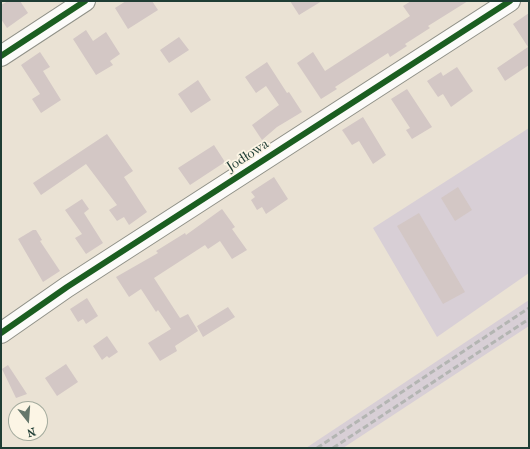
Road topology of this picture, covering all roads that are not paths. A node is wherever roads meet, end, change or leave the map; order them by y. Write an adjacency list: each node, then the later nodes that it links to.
1 (85, 1): 3 (street)
2 (510, 1): 4 (street, Jodłowa)
3 (1, 56)
4 (1, 332)

